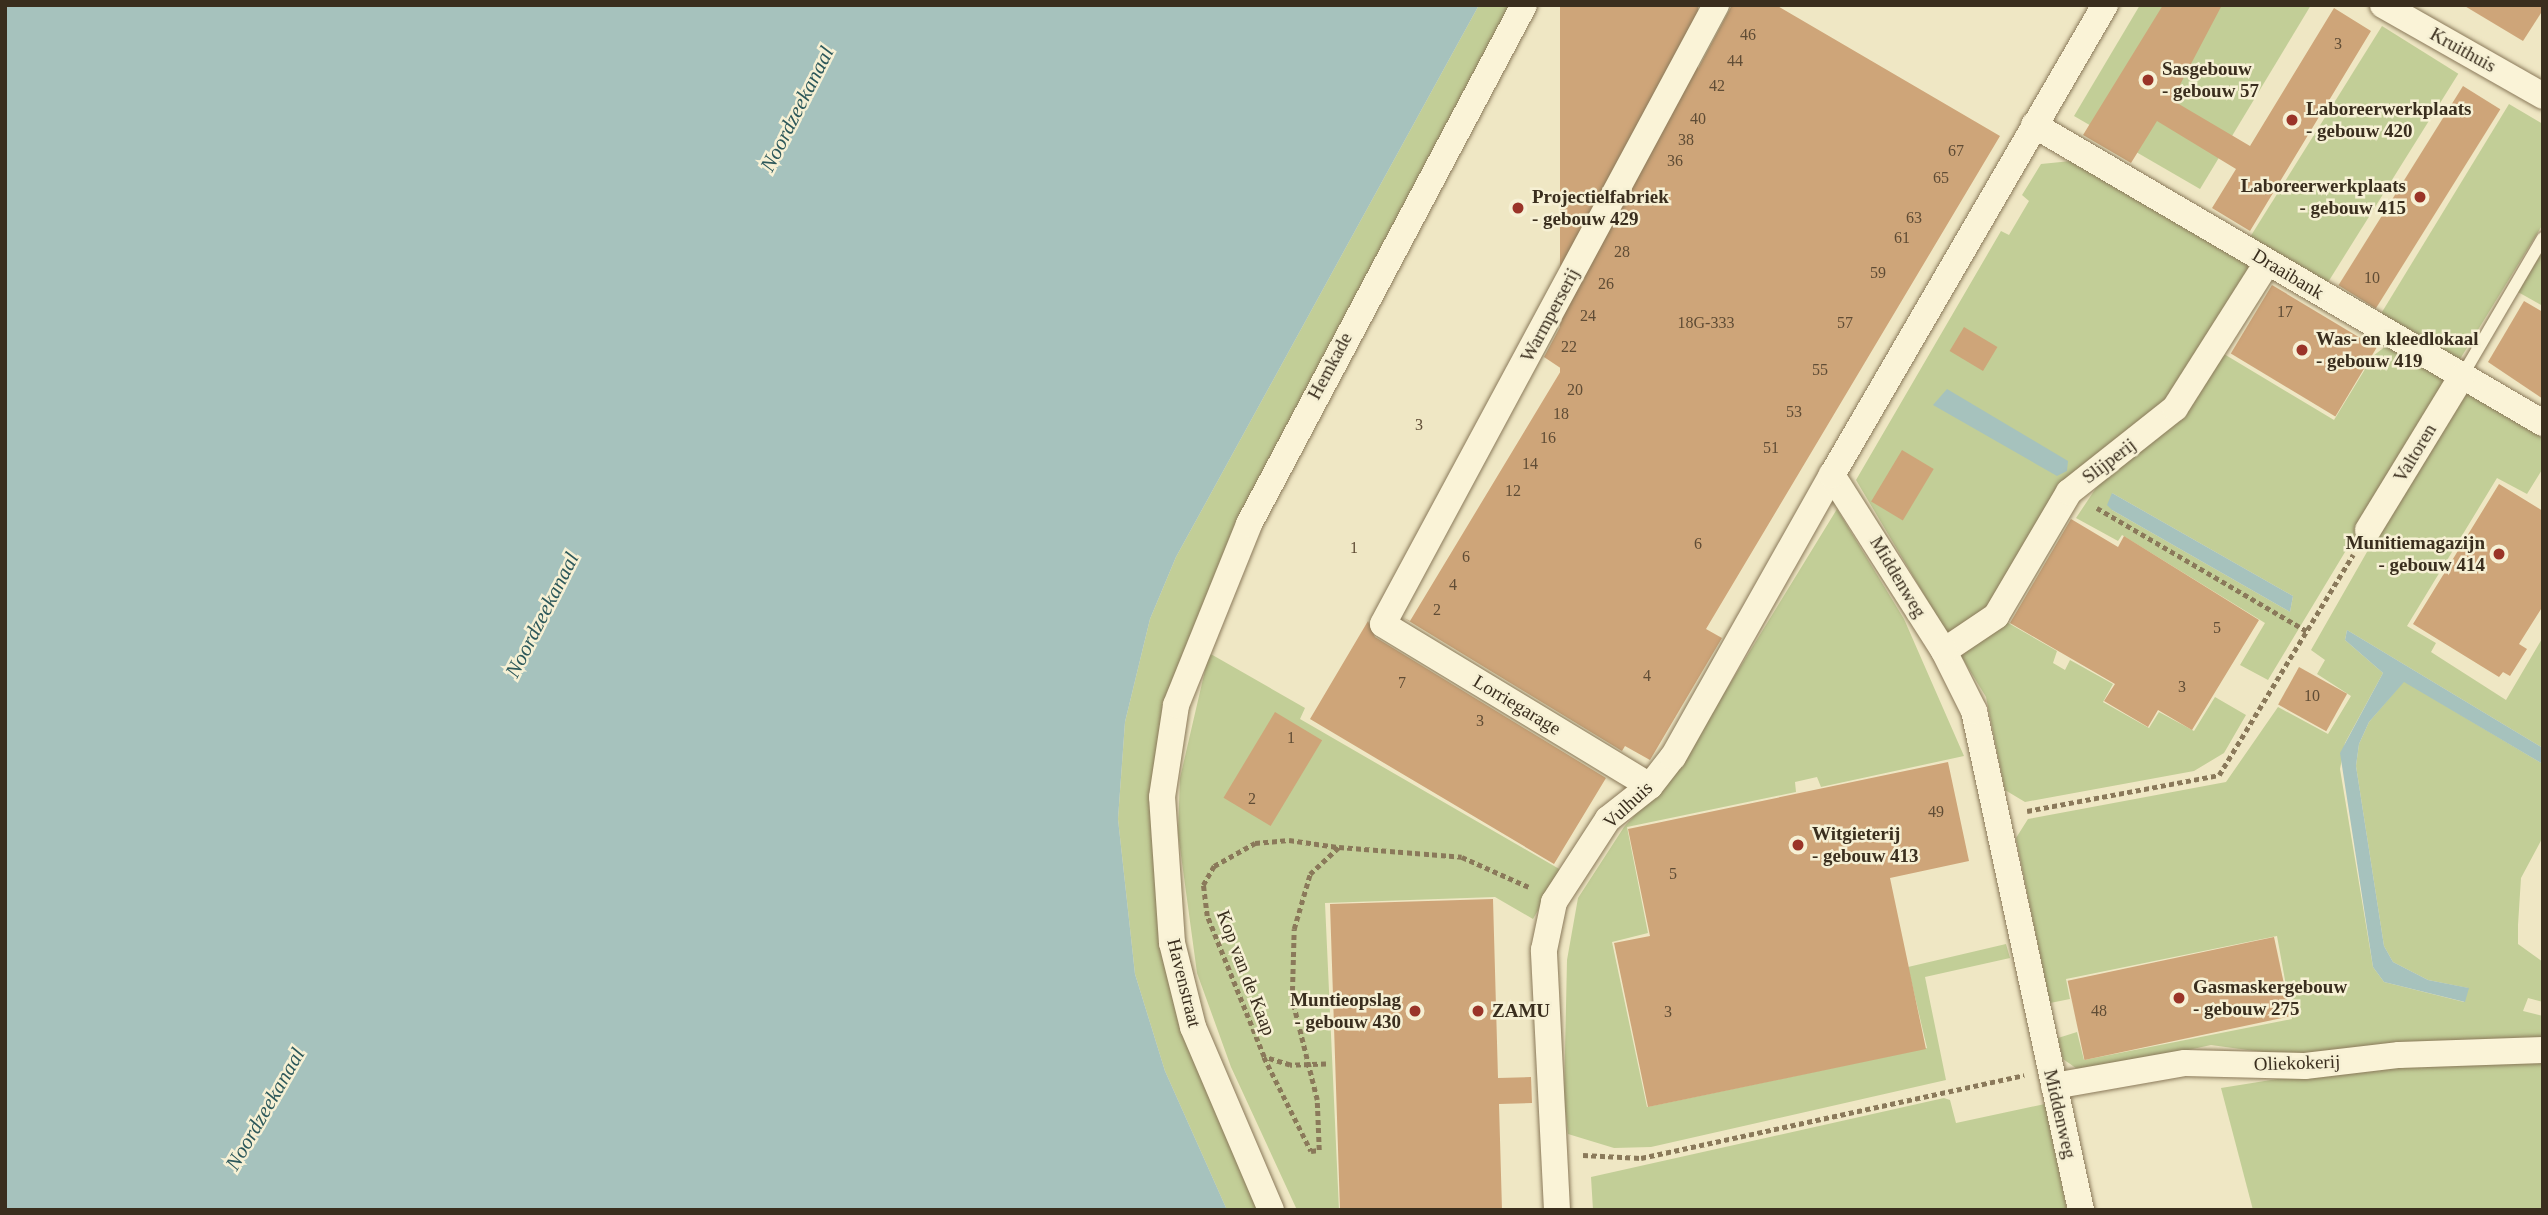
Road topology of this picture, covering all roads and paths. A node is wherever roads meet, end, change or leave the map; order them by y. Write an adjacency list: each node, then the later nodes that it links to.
1 (1524, 5): 17 (street, Hemkade)
2 (1716, 5): 14 (street, Warmperserij)
3 (2105, 5): 6 (street)
4 (2383, 5): 5 (street, Kruithuis)
5 (2543, 96)
6 (2034, 125): 8 (street, Draaibank); 11 (street)
7 (2543, 238): 9 (lane)
8 (2267, 263): 9 (street, Draaibank); 12 (street, Slijperij)
9 (2462, 376): 10 (street, Draaibank); 13 (street, Valtoren)
10 (2543, 423)
11 (1832, 475): 16 (street, Middenweg); 18 (street, Vulhuis)
12 (2069, 492): 15 (path); 16 (street, Slijperij)
13 (2368, 530): 15 (path)
14 (1383, 624): 18 (street, Lorriegarage)
15 (2307, 631): 19 (path)
16 (1944, 651): 19 (street, Middenweg)
17 (1168, 741): 28 (street, Havenstraat)
18 (1650, 786): 21 (street, Vulhuis)
19 (1998, 817): 26 (street, Middenweg)
20 (1339, 847): 21 (path, Kop van de Kaap); 23 (path, Kop van de Kaap); 25 (path, Kop van de Kaap)
21 (1554, 902): 27 (street, Vulhuis)
22 (2543, 1050): 26 (street, Oliekokerij)
23 (1264, 1057): 25 (path, Kop van de Kaap); 25 (path, Kop van de Kaap)
24 (1326, 1064): 25 (path, Kop van de Kaap)
25 (1308, 1065)
26 (2051, 1078): 27 (path); 30 (street, Middenweg)
27 (1554, 1154): 29 (street, Vulhuis)
28 (1271, 1210)
29 (1557, 1210)
30 (2081, 1210)

